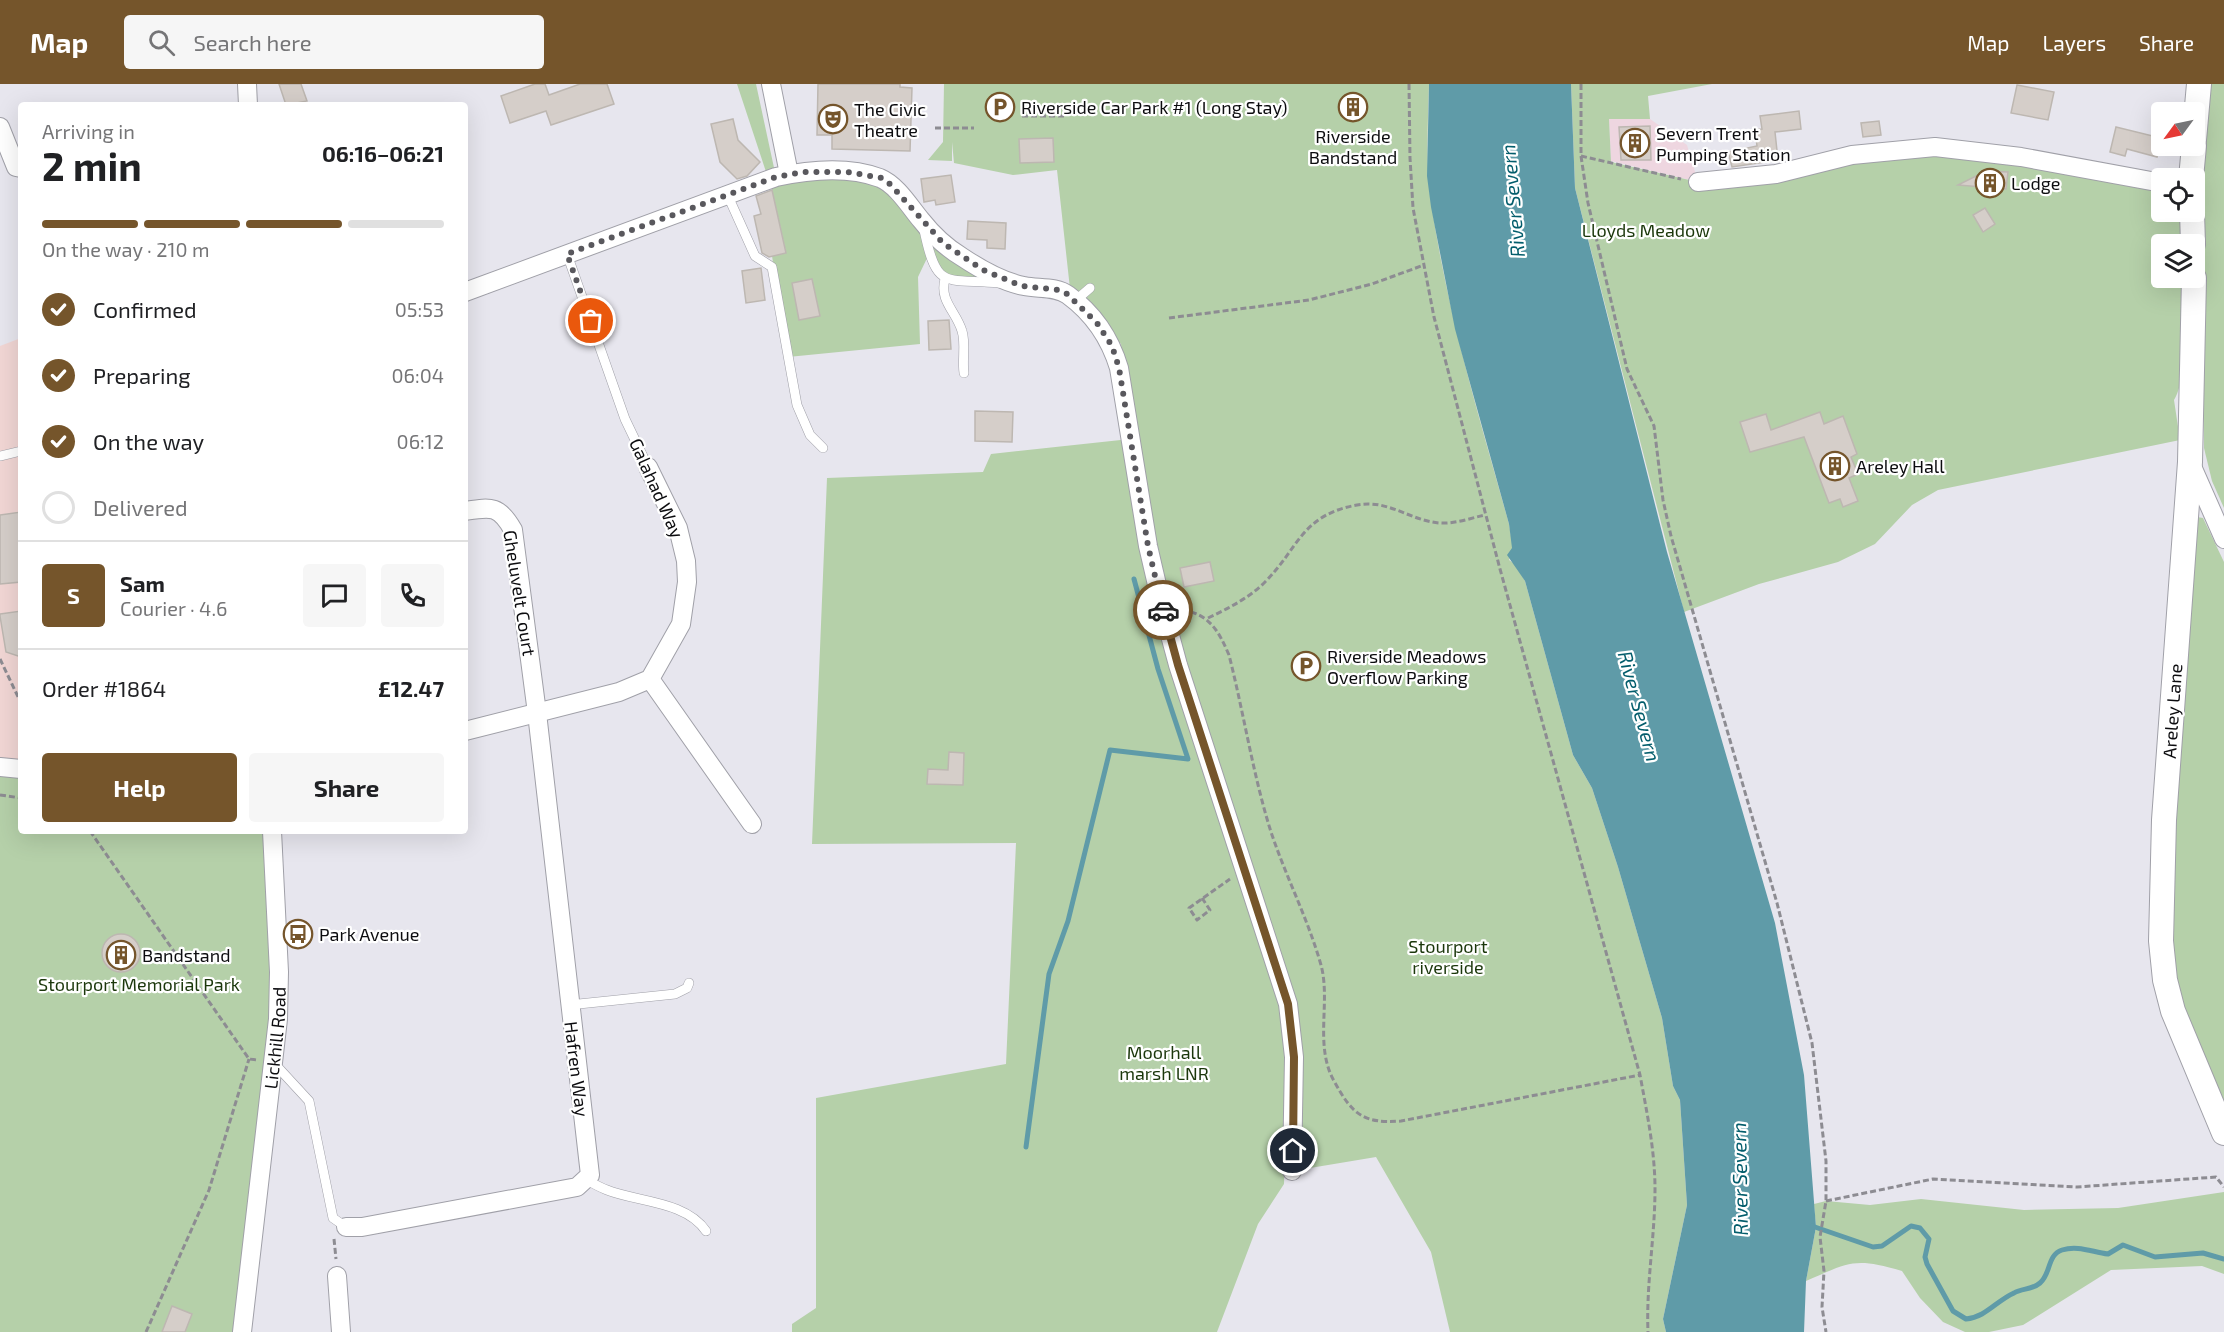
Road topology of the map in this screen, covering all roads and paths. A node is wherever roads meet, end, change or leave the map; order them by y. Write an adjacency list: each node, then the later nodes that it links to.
1 (248, 84): 6 (street)
2 (771, 84): 15 (street)
3 (1409, 84): 21 (path)
4 (1581, 84): 13 (path)
5 (2199, 84): 7 (street)
6 (248, 102)
7 (2197, 102)
8 (1022, 116): 9 (path)
9 (1066, 116)
10 (0, 127): 14 (street)
11 (935, 128): 12 (path)
12 (974, 128)
13 (1581, 156): 17 (path); 62 (path)
14 (18, 167)
15 (789, 174): 18 (street); 19 (street)
16 (2151, 181): 17 (street)
17 (1698, 182)
18 (728, 196): 20 (street); 30 (lane)
19 (923, 223): 22 (lane); 23 (street)
20 (567, 254): 26 (street); 34 (lane, Galahad Way)
21 (1424, 265): 28 (path); 36 (path)
22 (945, 279): 23 (lane); 29 (lane)
23 (1022, 286): 27 (street)
24 (1090, 288): 27 (lane)
25 (2194, 288): 33 (street, Areley Lane)
26 (468, 291)
27 (1075, 301): 38 (street)
28 (1169, 318)
29 (964, 373)
30 (823, 448)
31 (18, 452): 32 (lane)
32 (1, 456)
33 (2190, 462): 37 (street); 58 (street, Areley Lane)
34 (648, 467): 41 (street, Galahad Way)
35 (468, 511): 43 (street, Gheluvelt Court)
36 (1485, 515): 39 (path); 57 (path)
37 (2224, 539)
38 (1164, 612): 39 (path); 52 (street)
39 (1208, 618): 57 (path)
40 (0, 659): 42 (path)
41 (650, 679): 43 (street); 49 (street)
42 (18, 697)
43 (537, 712): 44 (street); 55 (street, Hafren Way)
44 (468, 730)
45 (0, 767): 46 (street)
46 (18, 769)
47 (0, 795): 48 (path)
48 (18, 798)
49 (752, 824)
50 (92, 834): 66 (path)
51 (272, 834): 56 (street, Lickhill Road)
52 (1245, 871): 53 (path); 59 (street)
53 (1202, 898): 53 (path)
54 (688, 983): 55 (lane)
55 (568, 1005): 60 (street, Hafren Way)
56 (273, 1062): 63 (lane); 67 (street, Lickhill Road)
57 (1640, 1075): 69 (path)
58 (2224, 1133)
59 (1292, 1171)
60 (585, 1179): 63 (street); 64 (lane)
61 (2224, 1187): 62 (path)
62 (1826, 1201): 70 (path)
63 (340, 1222): 65 (path)
64 (706, 1231)
65 (337, 1276): 68 (street)
66 (146, 1332)
67 (242, 1332)
68 (341, 1332)
69 (1648, 1332)
70 (1826, 1332)

